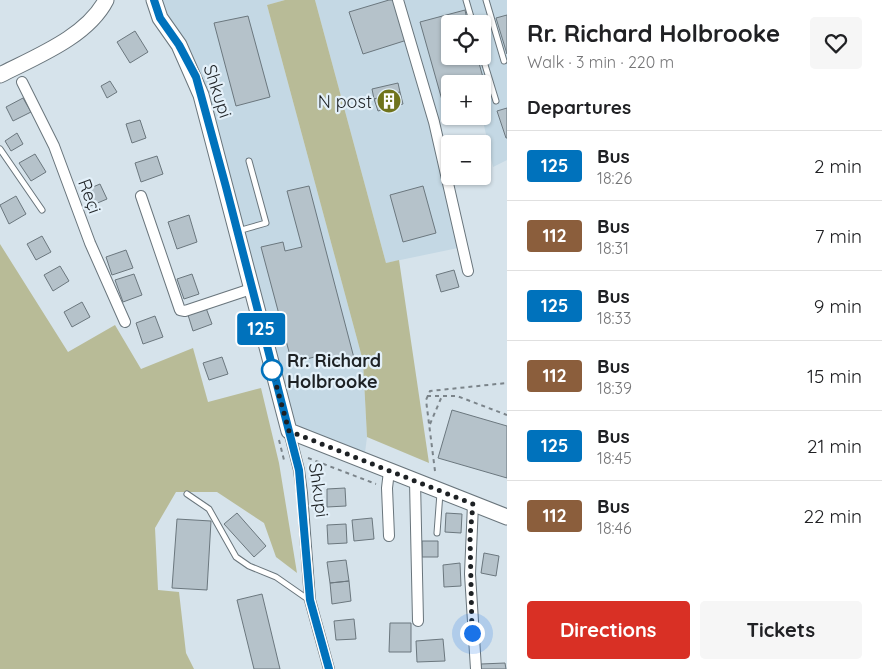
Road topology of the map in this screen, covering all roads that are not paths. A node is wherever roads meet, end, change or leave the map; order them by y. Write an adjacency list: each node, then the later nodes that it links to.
1 (106, 0): 9 (street)
2 (154, 0): 16 (street, Shkupi)
3 (398, 0): 17 (street)
4 (466, 0): 6 (lane)
5 (486, 0): 7 (lane)
6 (470, 15)
7 (504, 61)
8 (485, 65): 11 (lane)
9 (0, 75)
10 (22, 82): 19 (street, Reçi)
11 (496, 101)
12 (0, 149): 15 (lane)
13 (249, 162): 16 (lane)
14 (141, 196): 18 (street)
15 (42, 210)
16 (237, 231): 18 (street, Shkupi)
17 (468, 271)
18 (251, 289): 20 (street, Shkupi)
19 (125, 322)
20 (289, 431): 21 (street); 29 (street, Shkupi)
21 (389, 471): 22 (street); 28 (street)
22 (415, 481): 23 (street); 30 (street)
23 (440, 492): 25 (street); 27 (lane)
24 (187, 494): 29 (lane)
25 (473, 504): 26 (street); 32 (street)
26 (507, 517)
27 (437, 533)
28 (389, 536)
29 (310, 600): 31 (street, Shkupi)
30 (418, 621)
31 (329, 669)
32 (476, 669)

